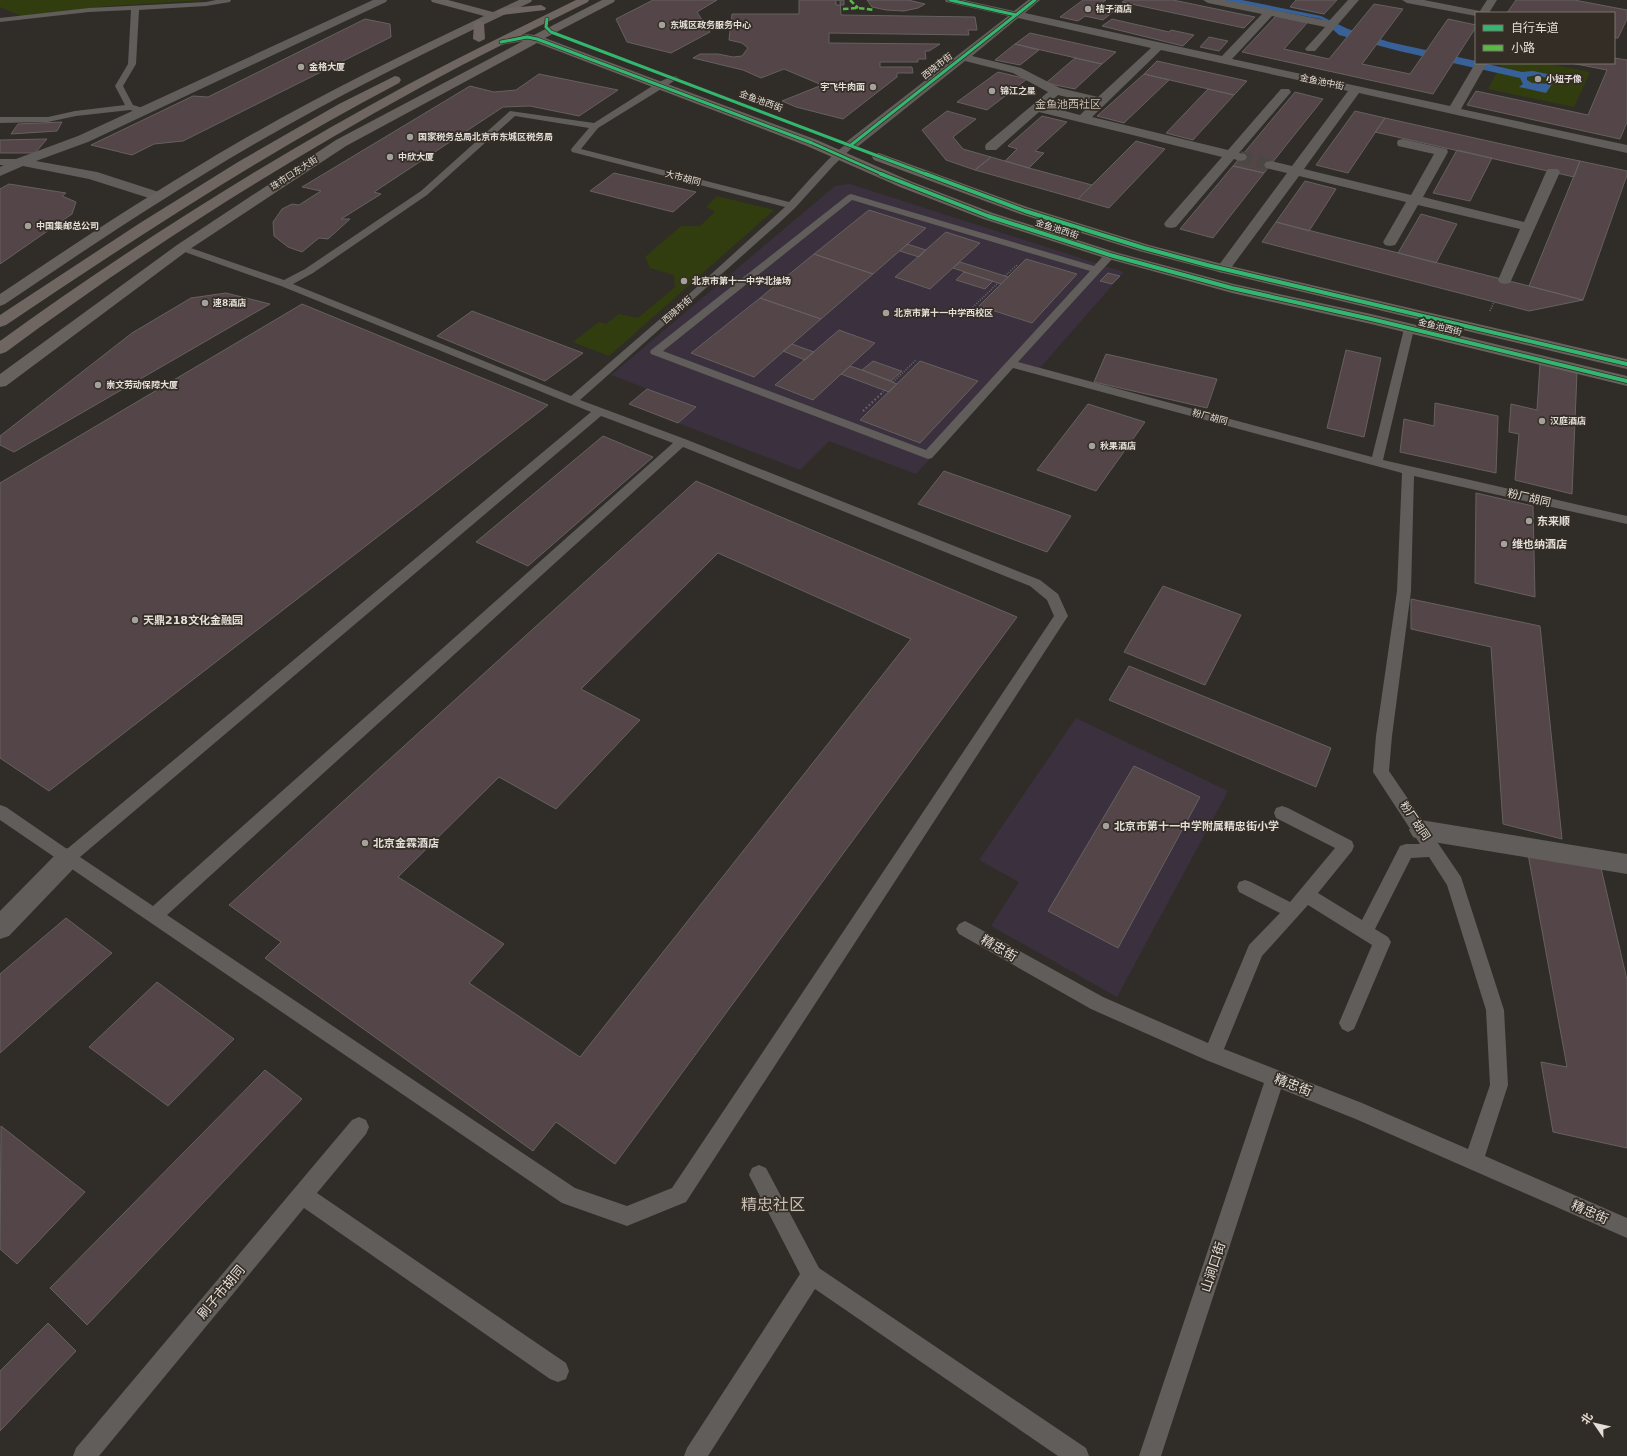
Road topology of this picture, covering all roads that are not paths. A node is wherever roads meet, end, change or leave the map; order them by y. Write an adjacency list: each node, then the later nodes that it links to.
1 (117, 0): 15 (lane)
2 (227, 0): 16 (lane)
3 (382, 0): 44 (street)
4 (436, 0): 20 (street)
5 (526, 0): 20 (street)
6 (557, 0): 23 (main road, 珠市口东大街)
7 (584, 0): 23 (main road, 珠市口东大街)
8 (610, 0): 23 (street, 珠市口东大街)
9 (950, 0): 21 (street, 金鱼池中街)
10 (1035, 0): 21 (street, 西晓市街)
11 (1208, 0): 17 (street)
12 (1354, 0): 25 (street)
13 (1407, 0): 19 (street)
14 (1492, 0): 18 (street)
15 (116, 8): 16 (lane); 22 (lane)
16 (135, 8): 42 (lane)
17 (1270, 12): 25 (street); 33 (street)
18 (1485, 12)
19 (1475, 13)
20 (497, 14): 23 (main road); 24 (street)
21 (1016, 15): 29 (street, 金鱼池中街); 32 (street, 西晓市街)
22 (0, 20)
23 (546, 20): 26 (main road, 珠市口东大街); 27 (street, 珠市口东大街); 28 (main road, 珠市口东大街); 36 (street, 金鱼池西街)
24 (479, 23): 26 (main road); 61 (street)
25 (1332, 25): 30 (street)
26 (479, 39): 31 (main road, 珠市口东大街)
27 (537, 39): 28 (street, 金鱼池西街); 37 (street, 金鱼池西街); 67 (street, 珠市口东大街)
28 (501, 42): 76 (main road, 珠市口东大街)
29 (1159, 46): 33 (street, 金鱼池中街); 41 (street)
30 (1312, 49)
31 (443, 56)
32 (963, 57): 39 (street); 50 (street, 西晓市街)
33 (1224, 61): 38 (street, 金鱼池中街)
34 (1480, 64): 45 (street)
35 (407, 74): 74 (main road)
36 (674, 78): 37 (lane); 50 (street, 金鱼池西街)
37 (660, 85): 48 (lane); 53 (street, 金鱼池西街)
38 (1355, 90): 45 (street, 金鱼池中街); 58 (street)
39 (1056, 91): 41 (street); 43 (street)
40 (1285, 92): 54 (street)
41 (1101, 101): 46 (street)
42 (130, 107): 44 (lane); 47 (lane)
43 (1037, 108): 46 (street); 51 (street)
44 (143, 111): 56 (street)
45 (1454, 111): 52 (street, 金鱼池中街)
46 (1083, 119): 54 (street)
47 (0, 120)
48 (595, 126): 63 (lane, 大市胡同); 72 (lane)
49 (1403, 143): 62 (street)
50 (851, 145): 53 (lane, 西晓市街); 69 (street, 金鱼池西街)
51 (991, 147)
52 (1627, 150)
53 (838, 155): 63 (lane, 西晓市街); 68 (street, 金鱼池西街)
54 (1235, 156): 64 (street)
55 (0, 162): 56 (lane)
56 (21, 162): 59 (street); 61 (street)
57 (1271, 165): 58 (street)
58 (1295, 171): 62 (street); 69 (street)
59 (0, 172)
60 (1553, 172): 65 (street)
61 (157, 196): 73 (street)
62 (1414, 200): 65 (street); 66 (street)
63 (792, 206): 81 (lane, 西晓市街)
64 (1171, 224)
65 (1528, 228): 71 (street)
66 (1390, 242)
67 (182, 248): 72 (lane); 80 (street, 珠市口东大街)
68 (1110, 255): 70 (lane); 75 (street, 金鱼池西街)
69 (1224, 269): 78 (street, 金鱼池西街)
70 (1096, 270): 77 (lane); 77 (lane)
71 (1504, 280)
72 (285, 284): 81 (lane)
73 (0, 301)
74 (0, 322)
75 (1409, 329): 79 (street, 金鱼池西街); 84 (lane)
76 (0, 349)
77 (1012, 364): 84 (lane, 粉厂胡同)
78 (1627, 364)
79 (1627, 381)
80 (0, 382)
81 (572, 401): 82 (lane)
82 (600, 411): 83 (lane); 90 (lane)
83 (681, 442): 95 (lane); 95 (lane)
84 (1377, 462): 85 (lane, 粉厂胡同)
85 (1408, 471): 86 (lane, 粉厂胡同); 89 (lane, 粉厂胡同)
86 (1627, 520)
87 (0, 812): 90 (lane)
88 (1282, 813): 93 (lane)
89 (1428, 840): 91 (street); 98 (lane); 103 (lane, 粉厂胡同)
90 (68, 858): 95 (lane); 96 (street)
91 (1627, 864)
92 (1245, 887): 94 (lane)
93 (1306, 895): 94 (lane); 98 (lane)
94 (1293, 911): 100 (lane)
95 (154, 916)
96 (0, 928)
97 (965, 929): 100 (lane, 精忠街)
98 (1365, 931): 99 (lane)
99 (1348, 1023)
100 (1213, 1054): 101 (lane, 精忠街)
101 (1275, 1078): 103 (lane, 精忠街); 112 (lane, 山涧口街)
102 (359, 1127): 105 (lane, 刷子市胡同)
103 (1474, 1161): 106 (lane, 精忠街)
104 (759, 1175): 107 (lane)
105 (302, 1195): 108 (lane); 109 (lane, 刷子市胡同)
106 (1627, 1228)
107 (812, 1275): 110 (lane); 111 (lane)
108 (558, 1371)
109 (84, 1456)
110 (695, 1456)
111 (1078, 1456)
112 (1150, 1456)

